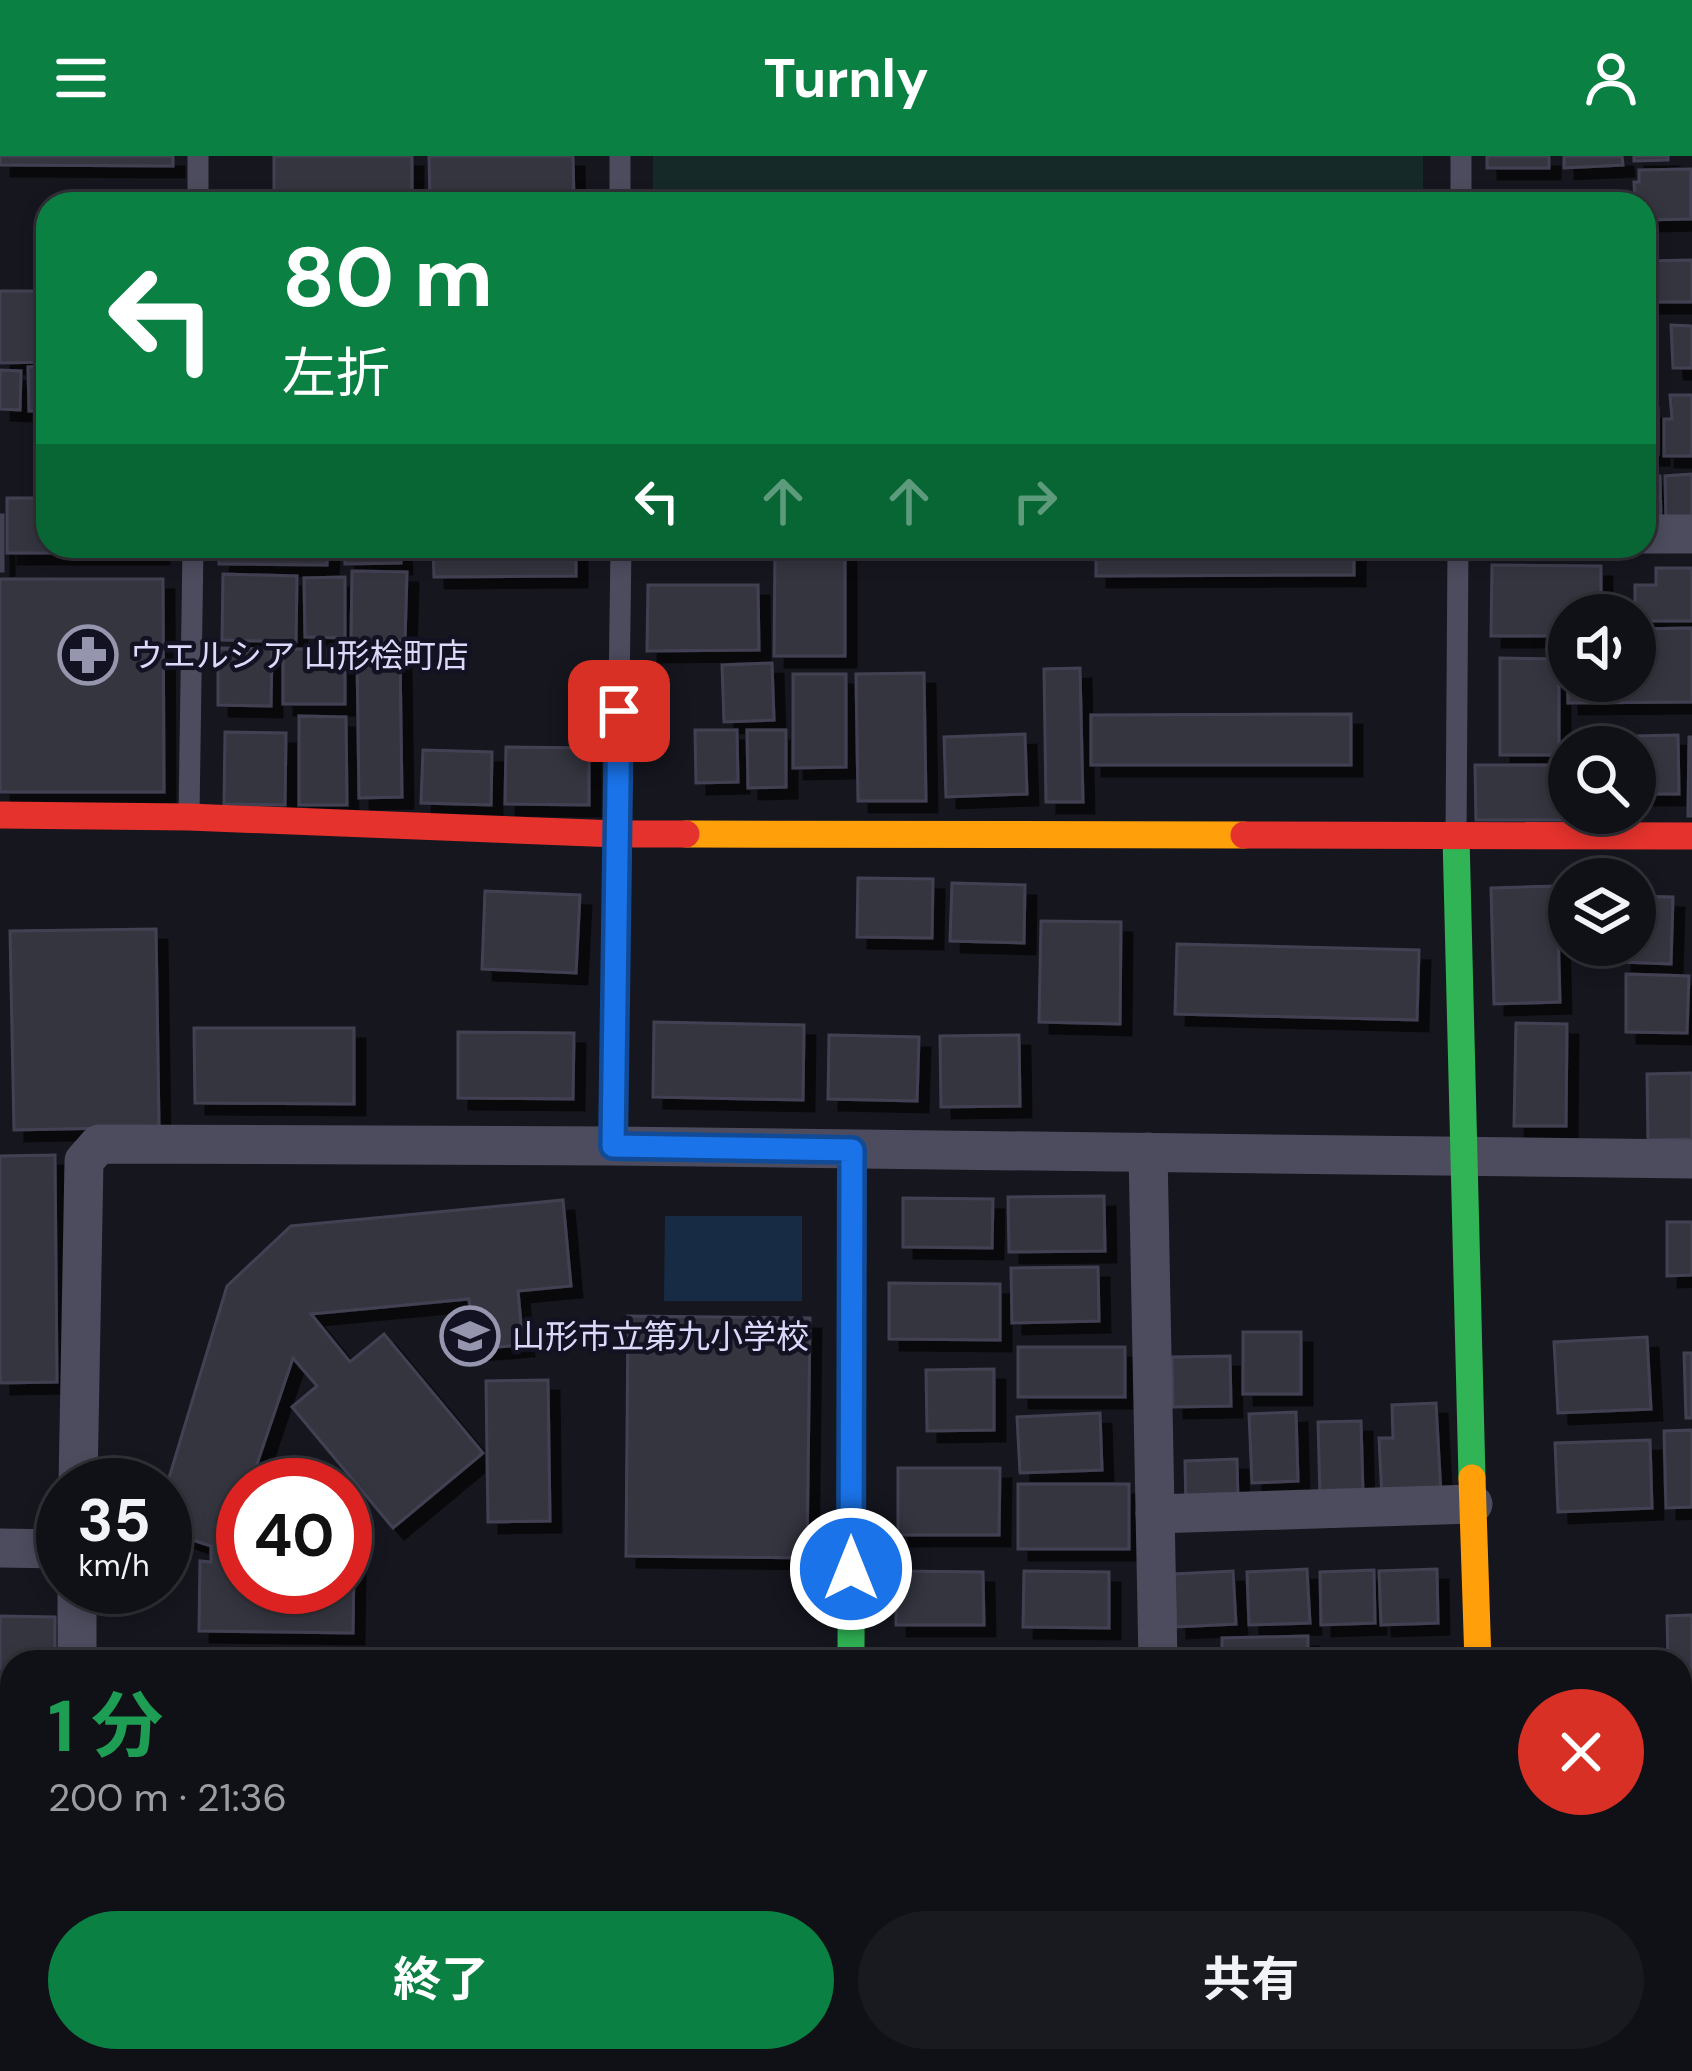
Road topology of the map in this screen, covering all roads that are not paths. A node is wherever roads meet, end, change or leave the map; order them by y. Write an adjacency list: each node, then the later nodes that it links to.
1 (198, 156): 4 (lane)
2 (620, 156): 5 (lane)
3 (1462, 156): 6 (lane)
4 (198, 192)
5 (620, 192)
6 (1461, 192)
7 (1656, 534): 8 (street)
8 (1692, 534)
9 (193, 558): 13 (lane)
10 (621, 558): 14 (lane)
11 (1458, 558): 16 (lane)
12 (0, 815): 13 (street)
13 (189, 817): 14 (street)
14 (617, 834): 16 (street); 17 (lane)
15 (1692, 836): 16 (street)
16 (1456, 837): 20 (street)
17 (613, 1146): 18 (street); 22 (street)
18 (852, 1150): 19 (street); 29 (street)
19 (1148, 1152): 20 (street); 24 (street)
20 (1462, 1155): 21 (street); 23 (street)
21 (1692, 1159)
22 (78, 1458)
23 (1472, 1504): 24 (street); 31 (street)
24 (1155, 1514): 30 (street)
25 (0, 1549): 26 (street)
26 (36, 1549)
27 (77, 1614): 28 (street)
28 (77, 1650)
29 (851, 1650)
30 (1158, 1650)
31 (1478, 1650)

